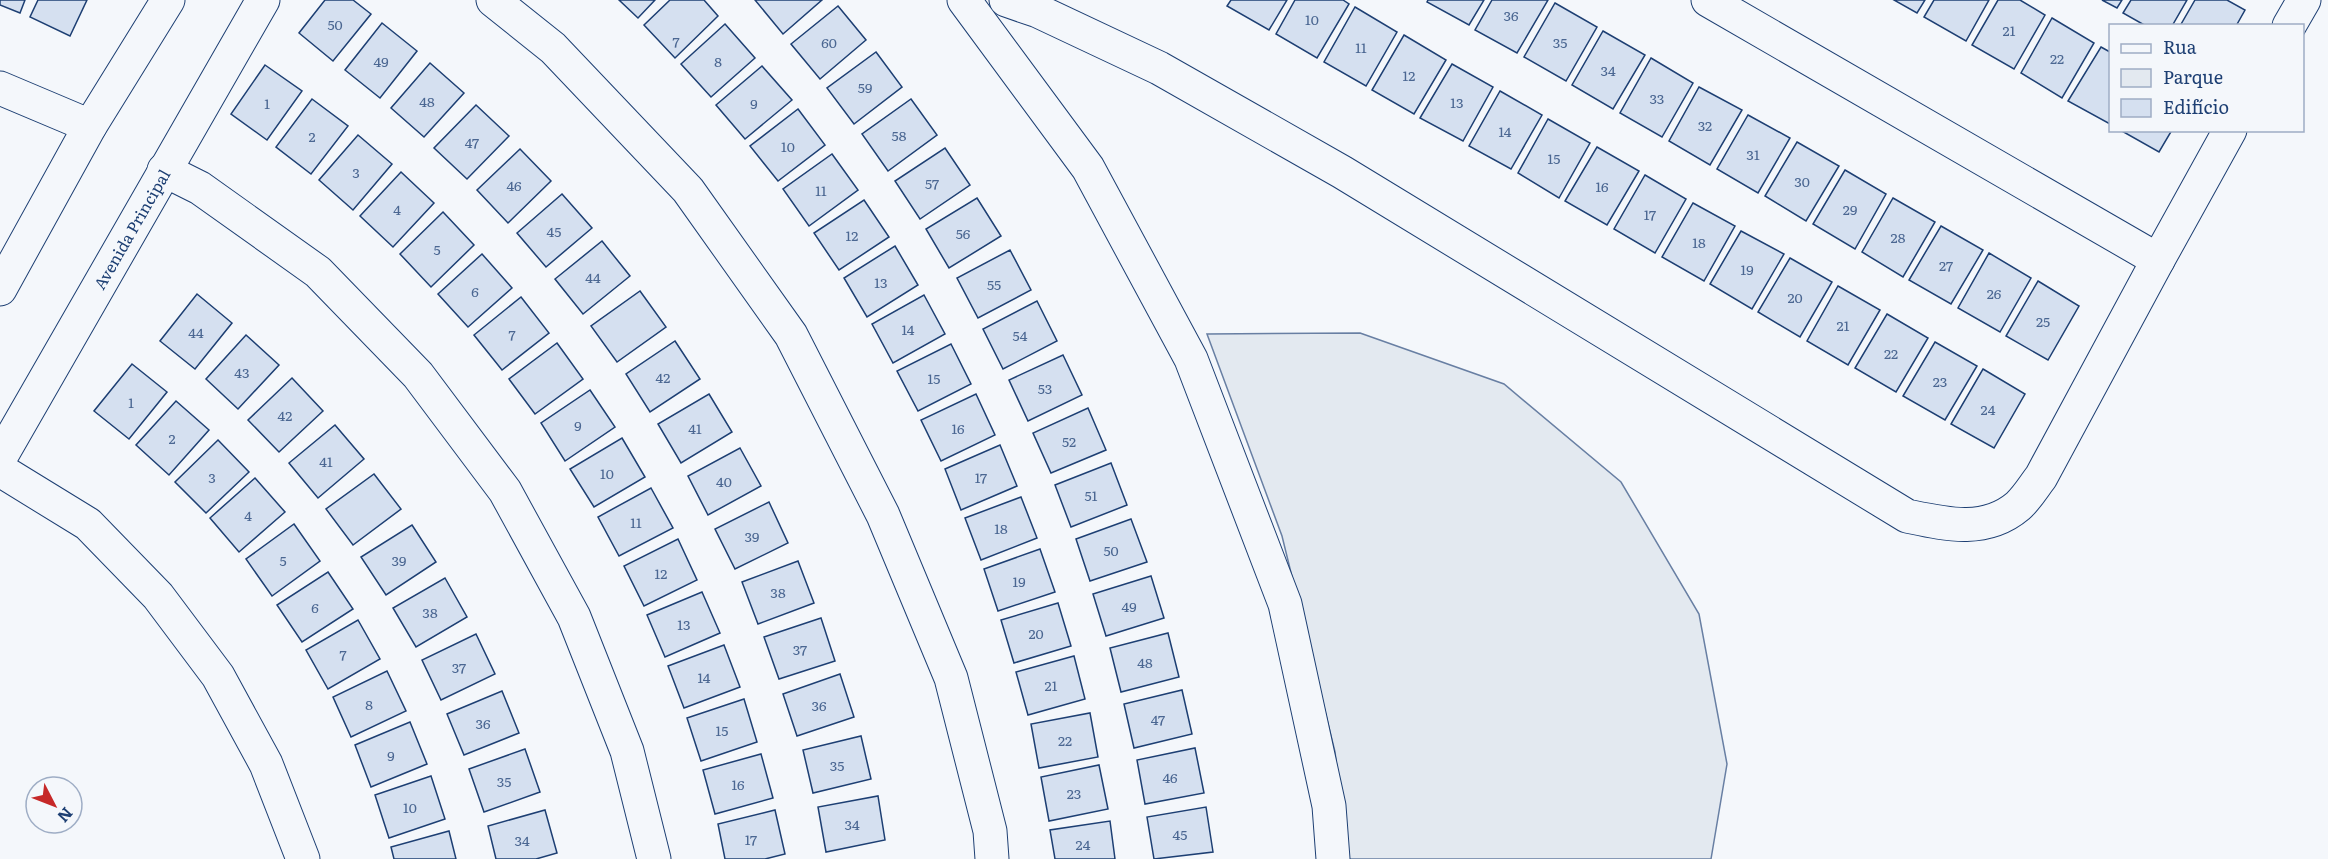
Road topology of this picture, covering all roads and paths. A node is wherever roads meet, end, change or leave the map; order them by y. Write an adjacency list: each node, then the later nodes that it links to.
1 (168, 0): 10 (street)
2 (263, 0): 12 (street, Avenida Principal)
3 (493, 0): 19 (street)
4 (964, 0): 20 (street)
5 (1006, 0): 13 (street)
6 (1708, 0): 13 (street)
7 (2304, 0): 8 (street)
8 (2290, 24)
9 (0, 88): 10 (street)
10 (90, 126): 14 (street)
11 (2229, 132): 13 (street)
12 (164, 170): 15 (street, Avenida Principal); 18 (street)
13 (2157, 260)
14 (0, 290)
15 (0, 458)
16 (0, 470): 17 (street)
17 (303, 859)
18 (654, 859)
19 (992, 859)
20 (1333, 859)

